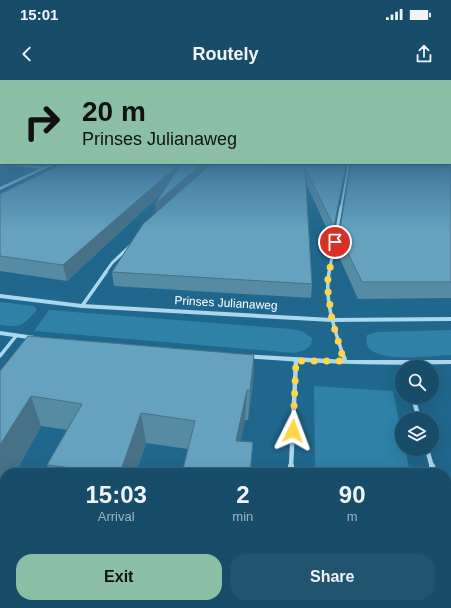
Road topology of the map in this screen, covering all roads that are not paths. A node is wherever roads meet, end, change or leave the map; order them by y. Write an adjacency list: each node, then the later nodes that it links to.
1 (15, 182): 3 (street)
2 (345, 182): 8 (street)
3 (0, 189)
4 (134, 242): 6 (street)
5 (0, 296): 6 (street, Prinses Julianaweg)
6 (82, 306): 8 (street, Prinses Julianaweg)
7 (451, 318): 8 (street, Prinses Julianaweg)
8 (332, 320): 15 (street)
9 (0, 333): 10 (street)
10 (16, 336): 11 (street); 13 (street)
11 (40, 338)
12 (234, 355): 14 (street)
13 (0, 356)
14 (296, 361): 15 (street); 20 (street)
15 (344, 361): 18 (street)
16 (451, 362): 17 (street)
17 (439, 363)
18 (395, 364)
19 (429, 456): 21 (street)
20 (291, 468)
21 (433, 468)

